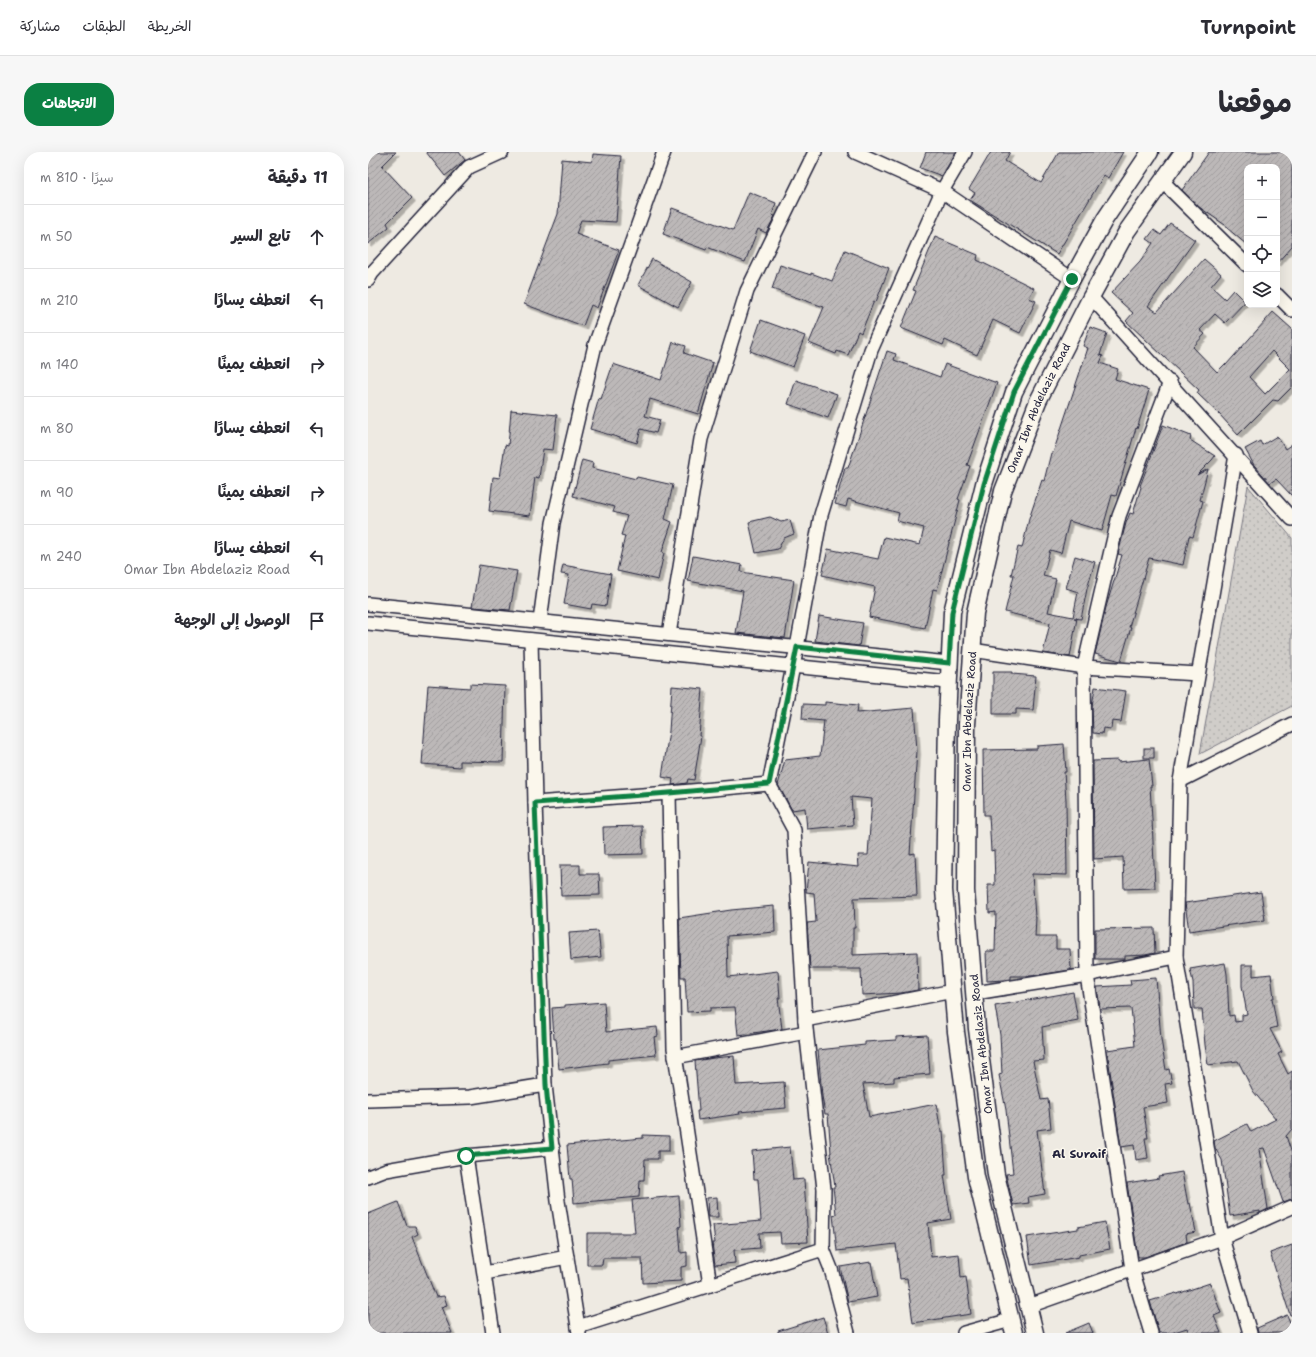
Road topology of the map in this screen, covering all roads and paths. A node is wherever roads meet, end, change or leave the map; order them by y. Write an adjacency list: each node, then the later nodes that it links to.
1 (502, 152): 11 (street)
2 (664, 152): 20 (street)
3 (815, 152): 22 (street)
4 (855, 152): 9 (street)
5 (965, 152): 9 (street)
6 (1150, 152): 12 (main road, Omar Ibn Abdelaziz Road)
7 (1183, 152): 8 (main road, Omar Ibn Abdelaziz Road)
8 (1162, 181): 10 (street); 13 (main road, Omar Ibn Abdelaziz Road)
9 (942, 191): 12 (street); 24 (street)
10 (1244, 262)
11 (369, 274)
12 (1072, 279): 26 (main road, Omar Ibn Abdelaziz Road)
13 (1092, 297): 16 (street); 25 (main road, Omar Ibn Abdelaziz Road)
14 (1280, 298): 15 (street)
15 (1292, 310)
16 (1170, 382): 17 (street); 28 (street)
17 (1236, 455): 18 (street); 29 (street)
18 (1292, 519)
19 (368, 604): 20 (street)
20 (540, 621): 22 (street)
21 (368, 623): 23 (street)
22 (669, 634): 24 (street)
23 (532, 640): 27 (street); 35 (street)
24 (797, 647): 26 (street); 27 (street)
25 (972, 650): 28 (street); 39 (main road, Omar Ibn Abdelaziz Road)
26 (949, 663): 30 (main road, Omar Ibn Abdelaziz Road)
27 (793, 666): 30 (street); 33 (street)
28 (1084, 667): 29 (street); 37 (street)
29 (1198, 674): 32 (street)
30 (948, 682): 38 (main road, Omar Ibn Abdelaziz Road)
31 (1292, 724): 32 (street)
32 (1180, 781): 36 (street)
33 (769, 784): 34 (street); 40 (street)
34 (669, 793): 35 (street); 41 (street)
35 (535, 803): 42 (street)
36 (1176, 957): 37 (street); 48 (street)
37 (1087, 975): 39 (street); 51 (street)
38 (953, 991): 40 (street); 55 (main road, Omar Ibn Abdelaziz Road)
39 (975, 993): 54 (main road, Omar Ibn Abdelaziz Road)
40 (805, 1026): 41 (street); 49 (street)
41 (676, 1057): 53 (street)
42 (546, 1085): 43 (street); 44 (street)
43 (368, 1100)
44 (552, 1148): 45 (street); 50 (street)
45 (466, 1156): 46 (street); 52 (street)
46 (368, 1177)
47 (1292, 1207): 48 (street)
48 (1222, 1238): 51 (street); 62 (street)
49 (823, 1249): 53 (street); 58 (street)
50 (567, 1257): 52 (street); 56 (street)
51 (1132, 1270): 54 (street); 61 (street)
52 (485, 1273): 57 (street)
53 (710, 1285): 56 (street)
54 (1029, 1306): 60 (main road, Omar Ibn Abdelaziz Road)
55 (1012, 1326): 59 (street)
56 (579, 1330)
57 (493, 1333)
58 (848, 1333)
59 (964, 1333)
60 (1035, 1333)
61 (1150, 1333)
62 (1250, 1333)

